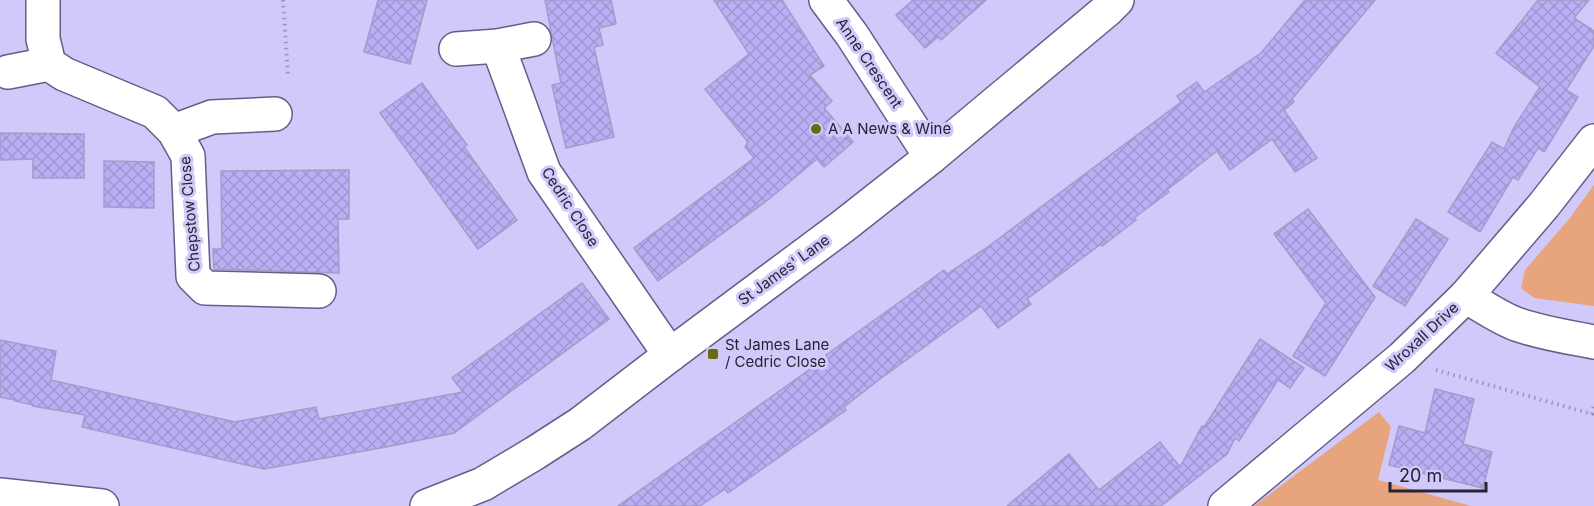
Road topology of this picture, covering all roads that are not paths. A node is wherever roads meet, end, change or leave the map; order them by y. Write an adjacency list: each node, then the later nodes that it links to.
1 (43, 0): 7 (street)
2 (826, 0): 12 (street, Anne Crescent)
3 (1117, 0): 12 (street, St James' Lane)
4 (534, 39): 5 (street)
5 (498, 46): 6 (street); 16 (street, Cedric Close)
6 (456, 49)
7 (49, 64): 8 (street); 10 (street, Chepstow Close)
8 (8, 72)
9 (274, 114): 10 (street)
10 (174, 131): 13 (street, Chepstow Close)
11 (1594, 141): 14 (street, Wroxall Drive)
12 (931, 158): 16 (street, St James' Lane)
13 (319, 291)
14 (1466, 296): 15 (street); 20 (street, Wroxall Drive)
15 (1594, 342)
16 (670, 355): 19 (street, St James' Lane)
17 (0, 495): 18 (street)
18 (102, 506)
19 (427, 506)
20 (1225, 506)

